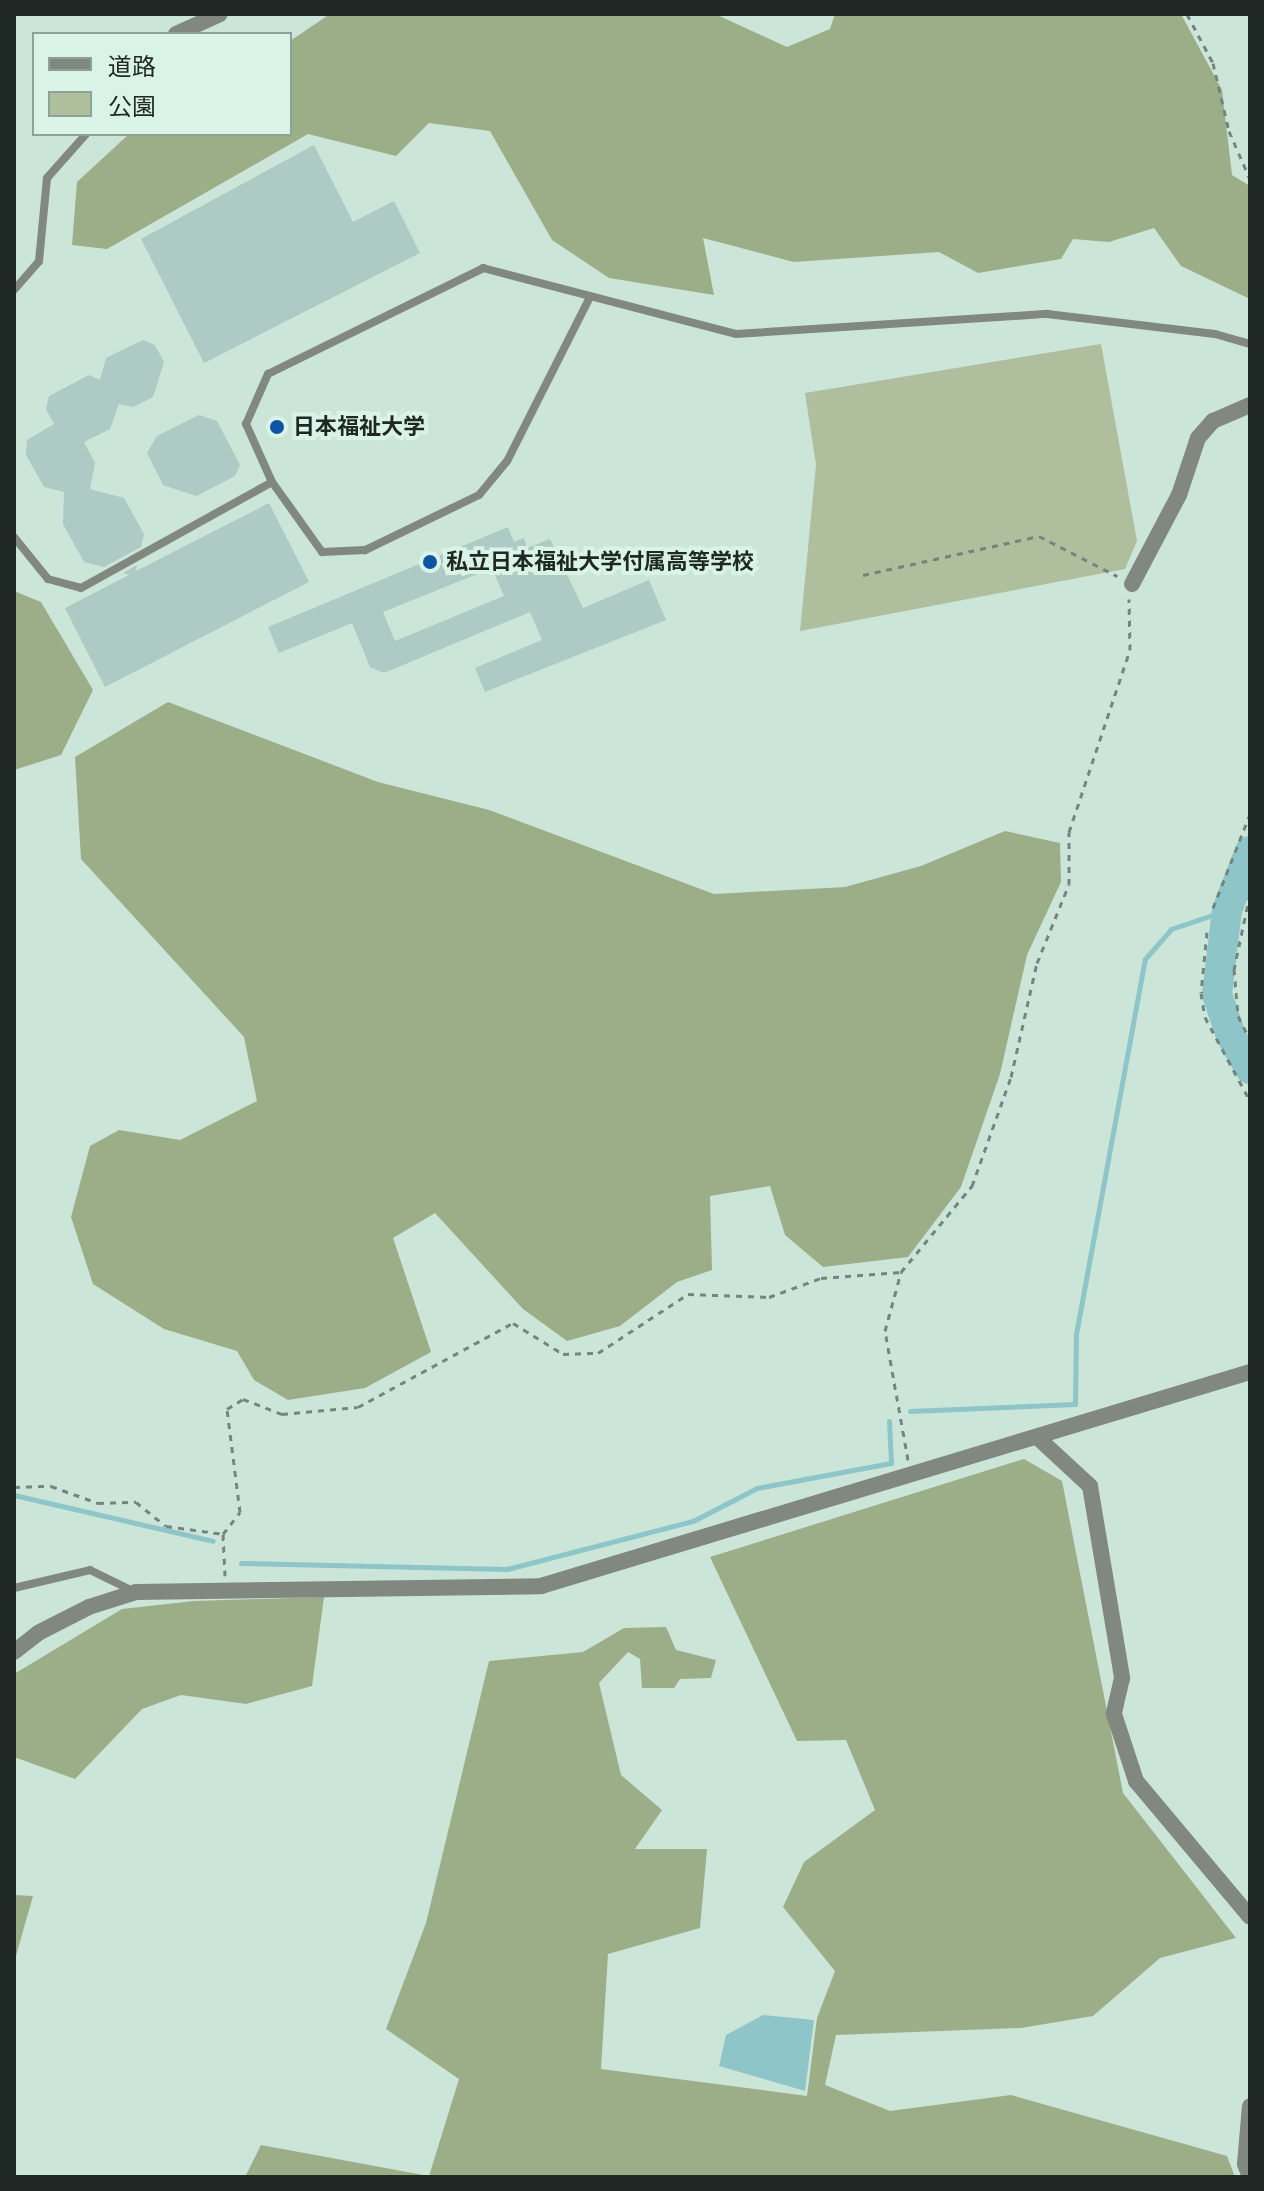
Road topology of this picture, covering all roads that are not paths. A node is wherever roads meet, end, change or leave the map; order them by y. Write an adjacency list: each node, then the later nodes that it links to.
1 (220, 14): 2 (street)
2 (180, 32)
3 (84, 136): 4 (lane)
4 (14, 290)
5 (590, 297): 6 (lane); 8 (lane); 8 (lane)
6 (1250, 344)
7 (1250, 405): 10 (street)
8 (272, 482): 9 (lane)
9 (14, 537)
10 (1132, 584)
11 (1250, 1372): 12 (street)
12 (1037, 1437): 14 (street); 16 (street)
13 (14, 1588): 14 (lane)
14 (136, 1592): 15 (street)
15 (14, 1652)
16 (1250, 1917)
17 (1250, 2106): 18 (street)
18 (1250, 2177)

